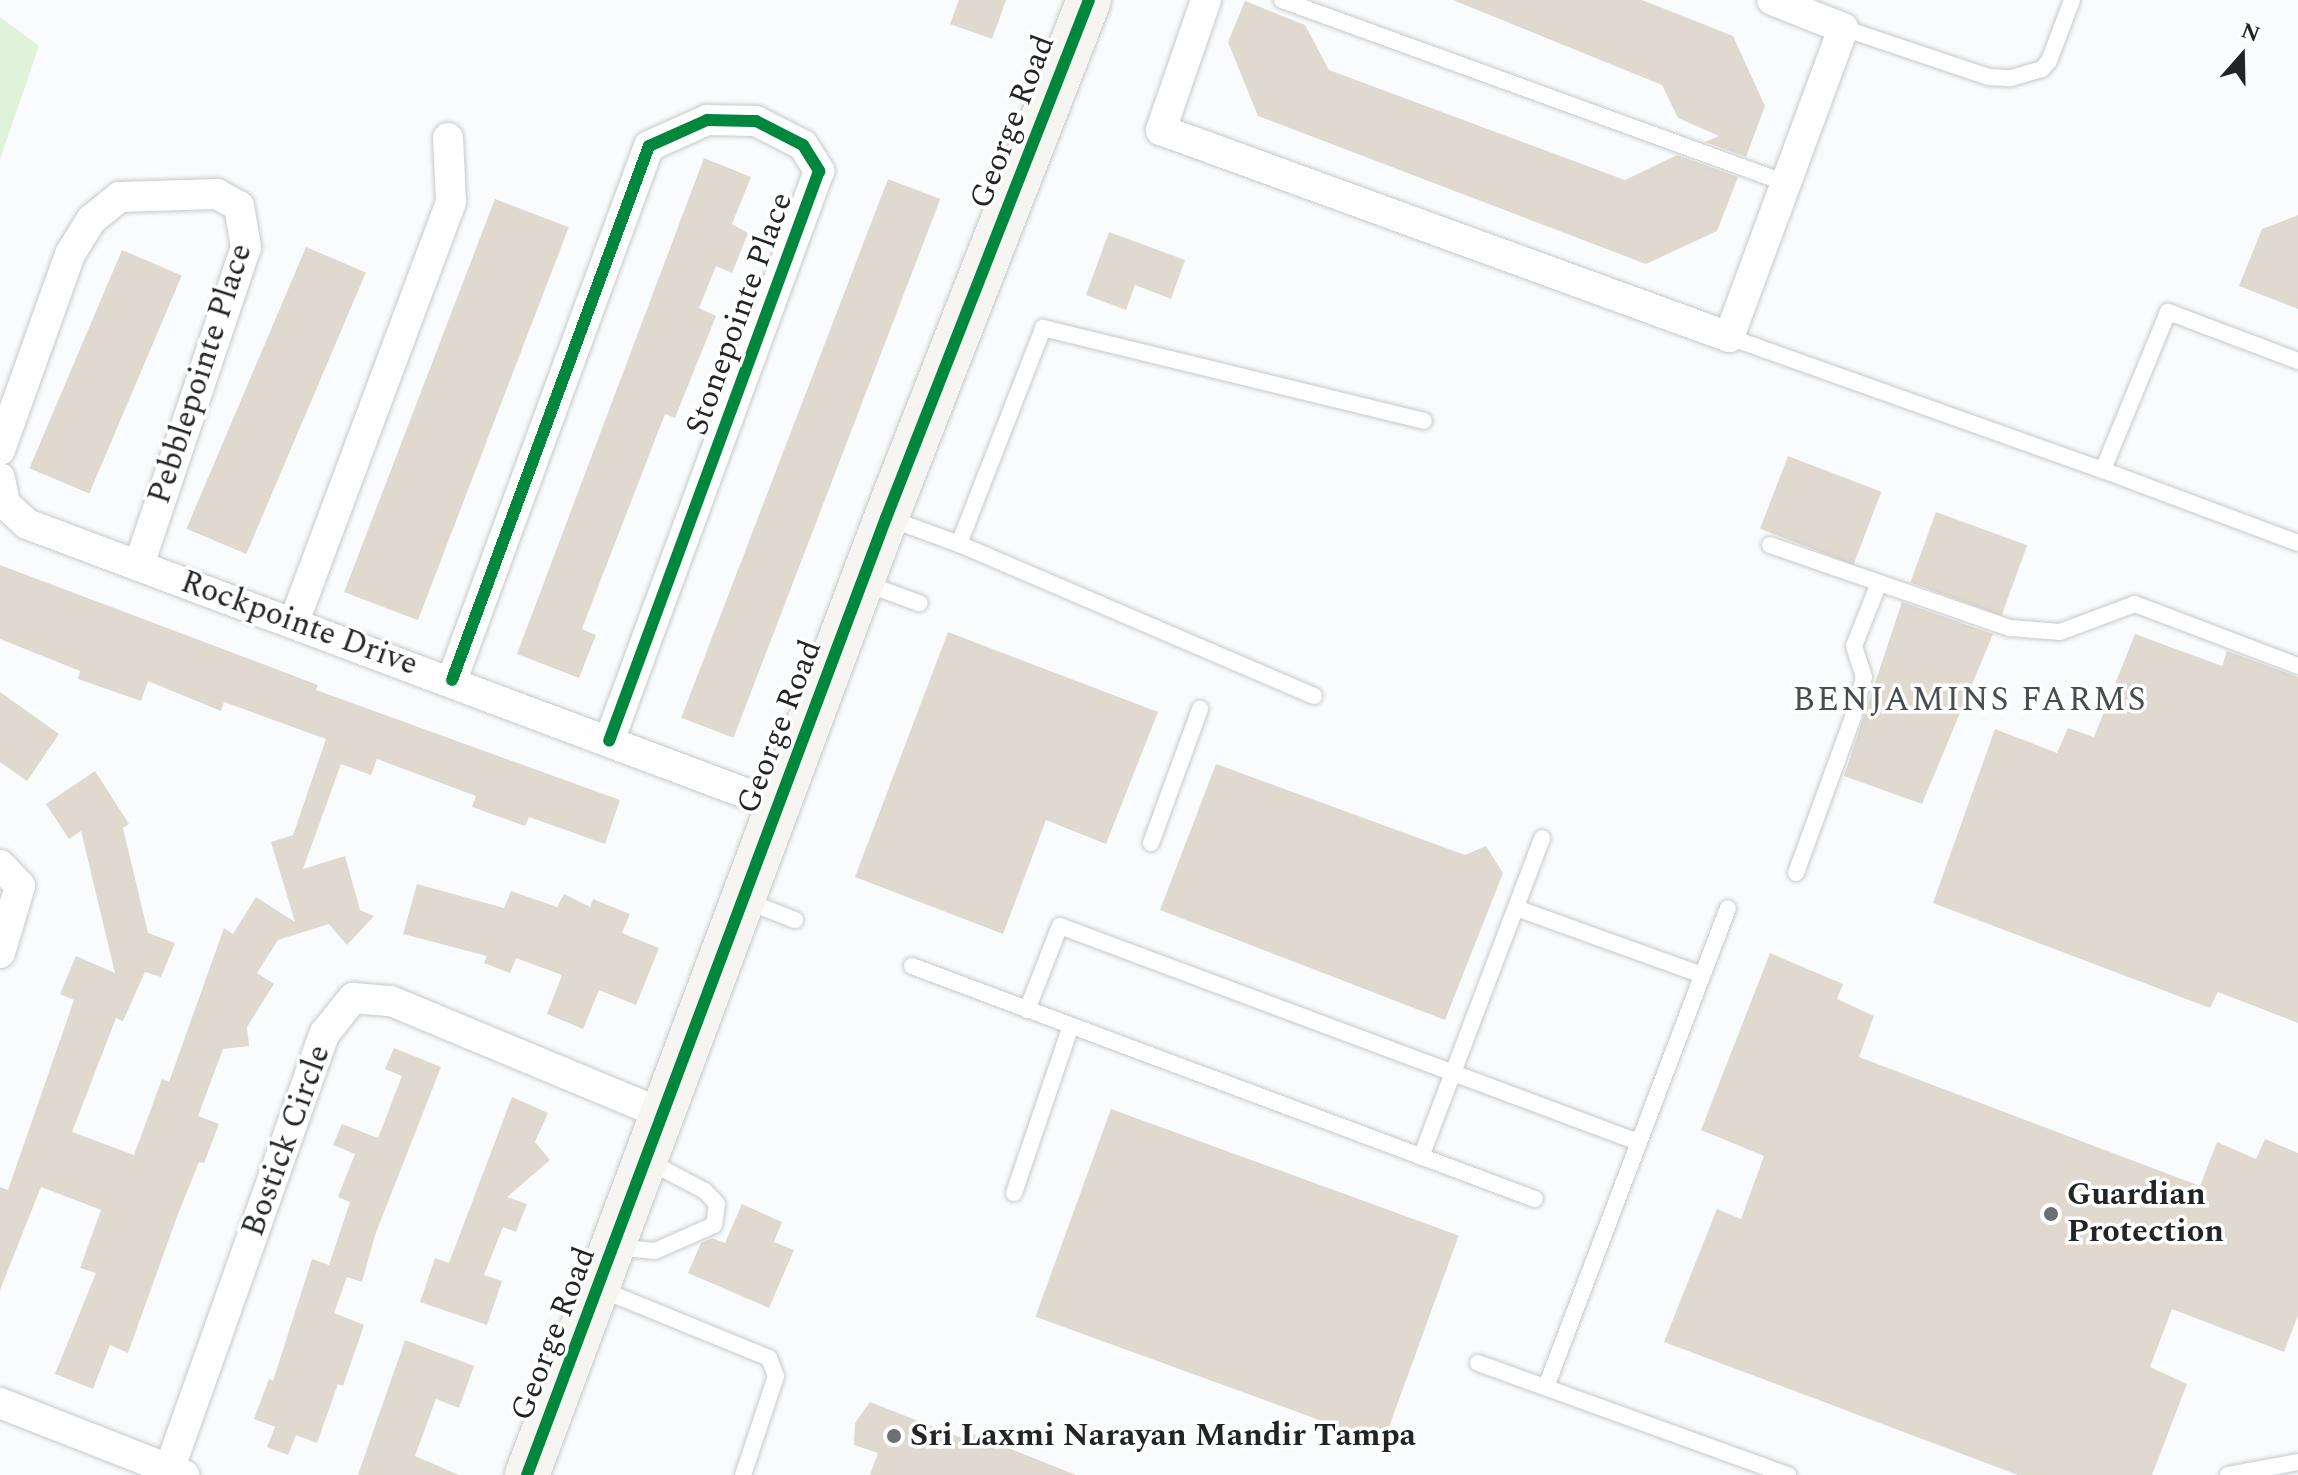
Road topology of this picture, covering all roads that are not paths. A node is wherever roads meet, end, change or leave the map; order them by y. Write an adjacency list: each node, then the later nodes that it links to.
1 (1089, 0): 15 (street, George Road)
2 (1206, 0): 9 (street)
3 (1282, 0): 8 (lane)
4 (1772, 0): 6 (street)
5 (2072, 0): 6 (lane)
6 (1843, 28): 8 (street)
7 (448, 138): 23 (street)
8 (1786, 183): 9 (street)
9 (1729, 337): 13 (lane)
10 (2298, 361): 13 (lane)
11 (1424, 421): 17 (lane)
12 (0, 450): 19 (street, Pebblepointe Place)
13 (2103, 470): 16 (lane)
14 (3, 491): 19 (street, Rockpointe Drive)
15 (886, 518): 17 (lane); 20 (street, George Road)
16 (2298, 543)
17 (959, 544): 26 (lane)
18 (1770, 545): 21 (lane)
19 (139, 565): 23 (street, Rockpointe Drive)
20 (863, 582): 22 (lane); 29 (street, George Road)
21 (1879, 583): 24 (lane); 33 (lane)
22 (919, 603)
23 (294, 622): 25 (street, Rockpointe Drive)
24 (2298, 666)
25 (452, 680): 28 (street, Rockpointe Drive); 28 (street, Stonepointe Place)
26 (1314, 696)
27 (1200, 709): 31 (lane)
28 (609, 741): 29 (street, Rockpointe Drive)
29 (777, 805): 34 (street, George Road)
30 (1542, 838): 35 (lane)
31 (1151, 843)
32 (0, 865): 38 (street)
33 (1796, 873)
34 (743, 899): 37 (lane); 44 (street, George Road)
35 (1516, 908): 40 (lane); 43 (lane)
36 (1728, 908): 40 (lane)
37 (795, 920)
38 (0, 953)
39 (912, 966): 41 (lane)
40 (1702, 975): 45 (lane)
41 (1027, 1010): 42 (lane); 43 (lane)
42 (1071, 1026): 46 (lane); 48 (lane)
43 (1452, 1076): 45 (lane); 46 (lane)
44 (665, 1115): 47 (street, George Road); 56 (street, Bostick Circle)
45 (1638, 1142): 53 (lane)
46 (1421, 1157): 49 (lane)
47 (648, 1161): 50 (street, George Road); 50 (lane)
48 (1014, 1193)
49 (1535, 1199)
50 (615, 1247): 51 (street, George Road)
51 (599, 1289): 57 (street, George Road); 58 (lane)
52 (1478, 1363): 53 (lane)
53 (1546, 1387): 59 (lane)
54 (0, 1403): 56 (street)
55 (2298, 1462): 60 (lane)
56 (177, 1473)
57 (527, 1475)
58 (743, 1475)
59 (1788, 1475)
60 (2228, 1475)

